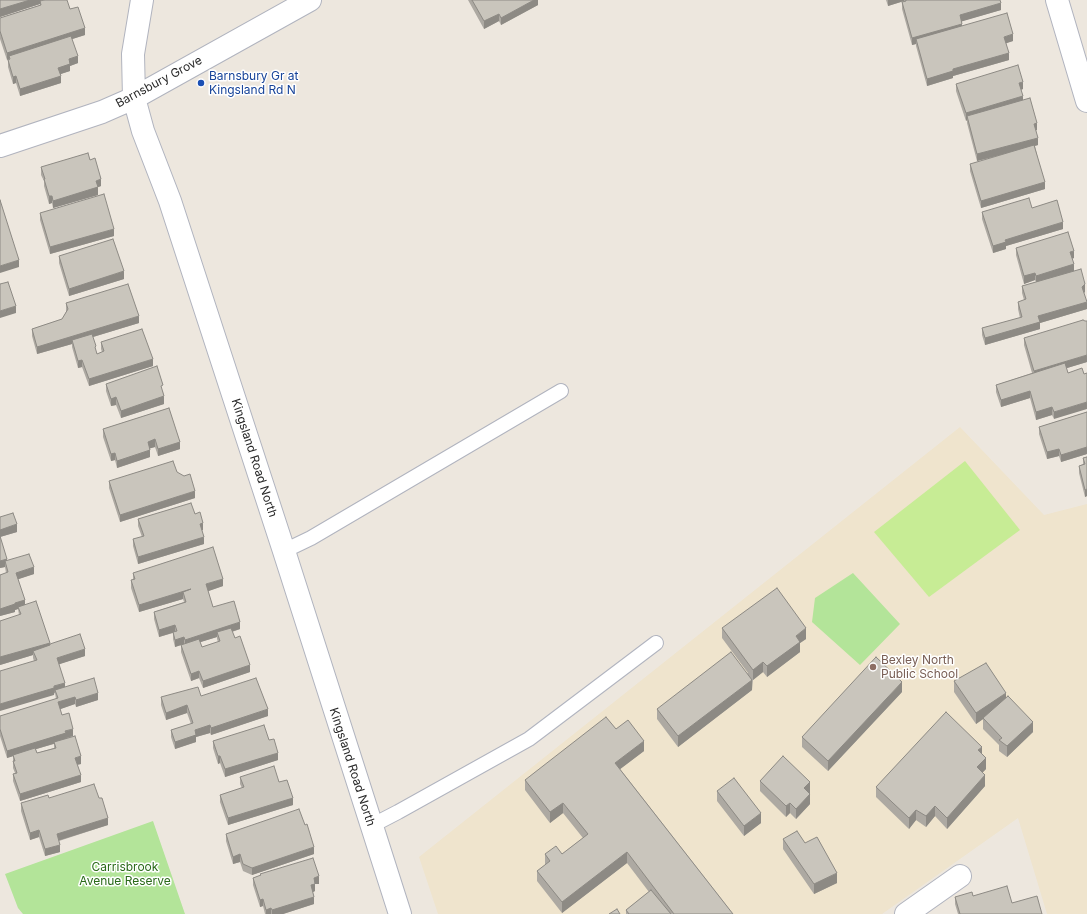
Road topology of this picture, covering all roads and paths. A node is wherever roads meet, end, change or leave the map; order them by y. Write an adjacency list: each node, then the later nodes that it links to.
1 (142, 0): 4 (street, Kingsland Road North)
2 (310, 0): 4 (street, Barnsbury Grove)
3 (1057, 0): 5 (street)
4 (134, 98): 6 (street, Barnsbury Grove); 8 (street, Kingsland Road North)
5 (1087, 101)
6 (0, 146)
7 (561, 391): 8 (lane)
8 (284, 551): 10 (street, Kingsland Road North)
9 (656, 643): 10 (lane)
10 (371, 826): 12 (street, Kingsland Road North)
11 (960, 876): 13 (street)
12 (400, 914)
13 (906, 914)

